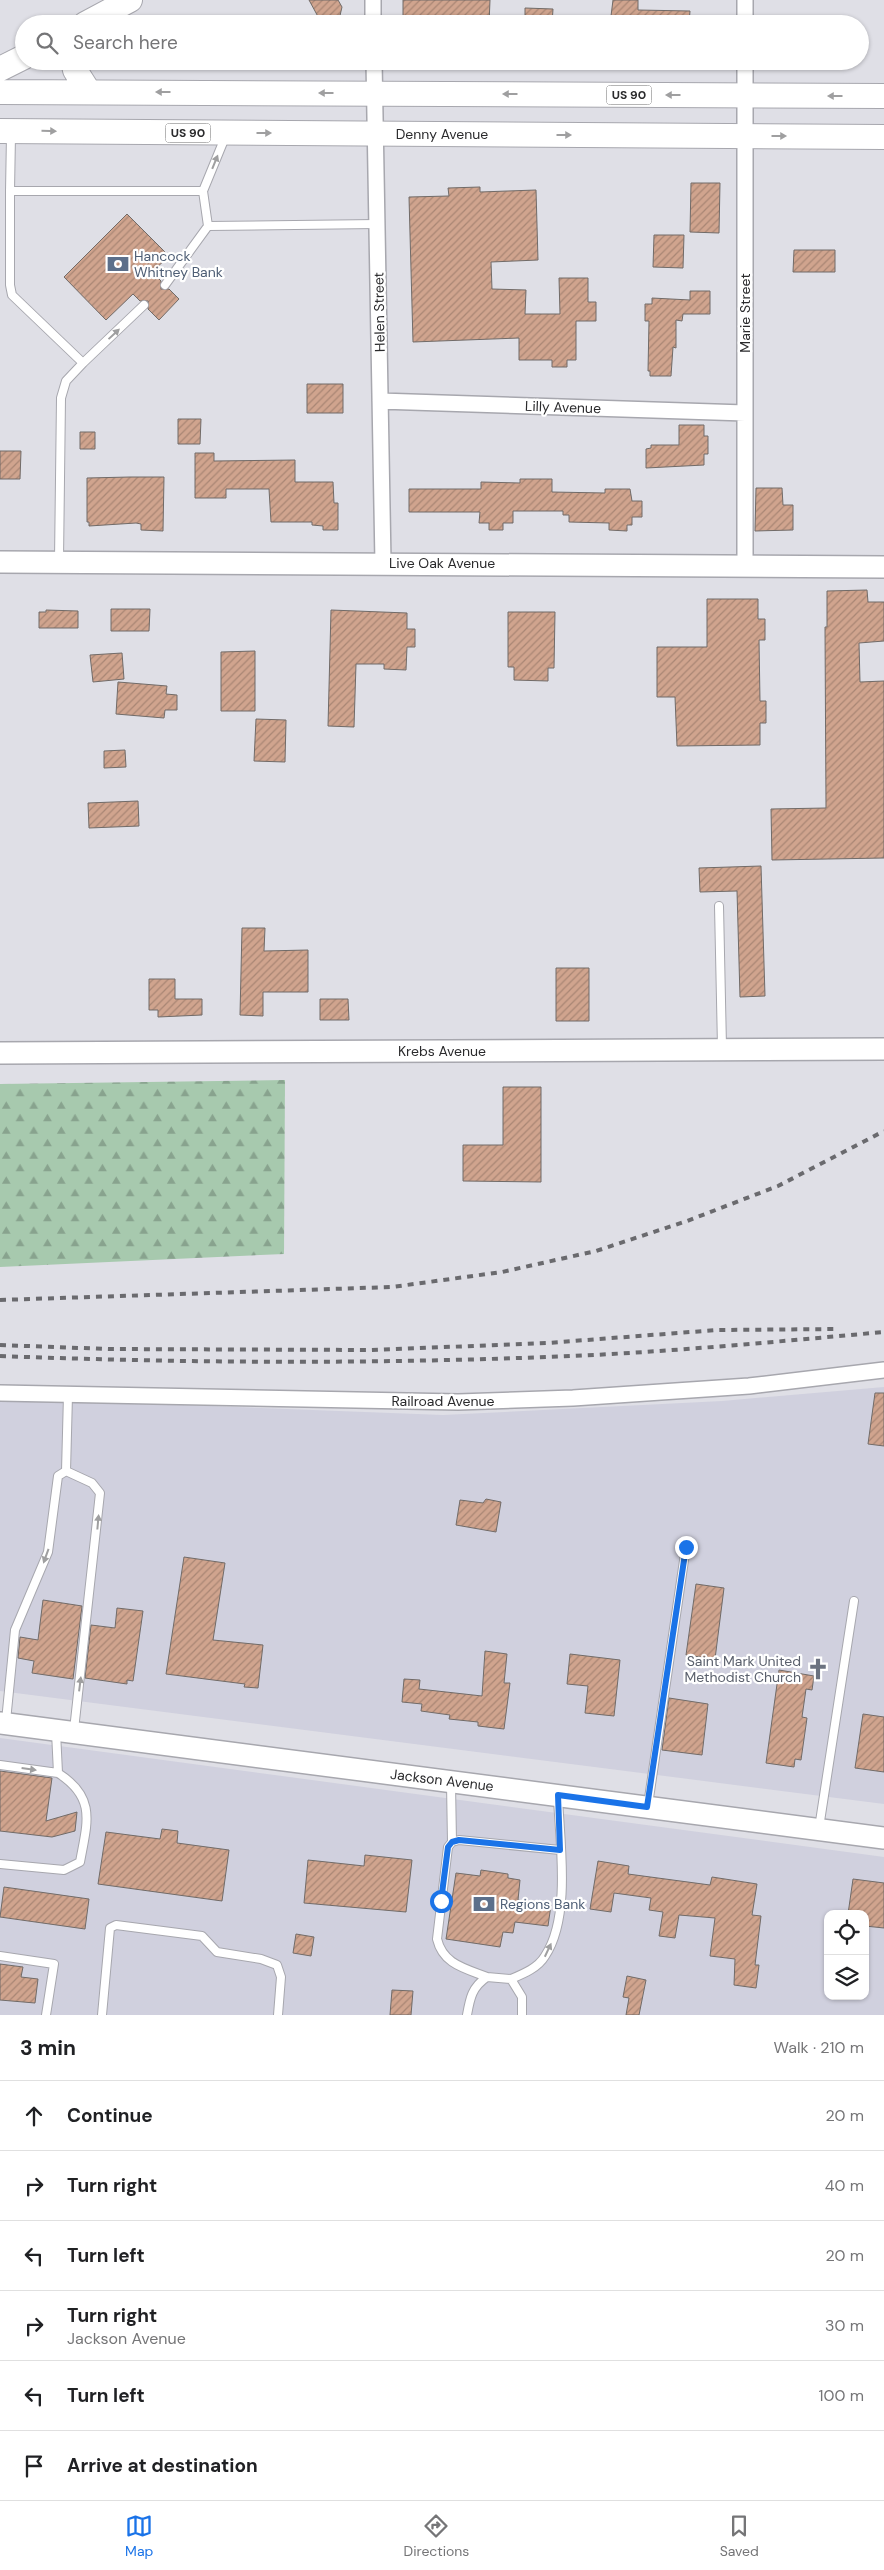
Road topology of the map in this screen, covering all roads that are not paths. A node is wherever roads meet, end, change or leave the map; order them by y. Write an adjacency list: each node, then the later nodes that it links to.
1 (130, 0): 4 (main road)
2 (373, 0): 5 (street)
3 (745, 0): 6 (street)
4 (102, 15)
5 (373, 15)
6 (745, 15)
7 (15, 62): 8 (main road)
8 (0, 69)
9 (75, 70): 13 (main road)
10 (374, 70): 14 (street, Helen Street)
11 (745, 70): 15 (street, Marie Street)
12 (0, 92): 13 (main road, US 90)
13 (89, 92): 14 (main road, US 90, one-way to 13)
14 (374, 93): 15 (main road, US 90, one-way to 14); 19 (street, Helen Street)
15 (745, 95): 16 (main road, US 90, one-way to 15); 20 (street, Marie Street)
16 (884, 96)
17 (5, 131): 18 (main road, Denny Avenue / US 90, one-way to 18); 22 (lane)
18 (226, 133): 19 (main road, Denny Avenue / US 90, one-way to 19); 23 (lane, one-way to 18)
19 (375, 134): 20 (main road, Denny Avenue / US 90, one-way to 20); 24 (street, Helen Street)
20 (745, 136): 21 (main road, Denny Avenue / US 90, one-way to 21); 30 (street, Marie Street)
21 (884, 137)
22 (10, 191): 23 (lane); 28 (lane)
23 (203, 191): 25 (lane)
24 (377, 224): 25 (lane); 29 (street, Helen Street)
25 (208, 226): 26 (lane)
26 (165, 285)
27 (144, 305): 28 (lane, one-way to 27)
28 (83, 363): 32 (lane)
29 (380, 401): 30 (street, Lilly Avenue); 33 (street, Helen Street)
30 (745, 413): 34 (street, Marie Street)
31 (0, 562): 32 (street, Live Oak Avenue)
32 (59, 562): 33 (street, Live Oak Avenue)
33 (383, 563): 34 (street, Live Oak Avenue)
34 (745, 565): 35 (street, Live Oak Avenue)
35 (884, 567)
36 (719, 906): 38 (lane)
37 (884, 1049): 38 (street, Krebs Avenue)
38 (722, 1050): 39 (street, Krebs Avenue)
39 (0, 1053)
40 (884, 1370): 42 (street, Railroad Avenue)
41 (0, 1393): 42 (street, Railroad Avenue)
42 (68, 1395): 43 (lane)
43 (66, 1471): 46 (lane, one-way to 46); 47 (lane, one-way to 43)
44 (686, 1547): 52 (lane)
45 (854, 1601): 53 (lane)
46 (3, 1723): 47 (street, Jackson Avenue)
47 (65, 1731): 49 (lane); 50 (street, Jackson Avenue)
48 (0, 1765): 49 (lane, one-way to 49)
49 (58, 1773): 57 (lane)
50 (450, 1782): 51 (street, Jackson Avenue); 55 (lane)
51 (558, 1795): 52 (street, Jackson Avenue); 56 (lane)
52 (647, 1807): 53 (street, Jackson Avenue)
53 (819, 1830): 54 (street, Jackson Avenue)
54 (884, 1838)
55 (452, 1842): 56 (lane); 59 (lane)
56 (560, 1850): 60 (lane, one-way to 56)
57 (0, 1864)
58 (0, 1956): 61 (lane)
59 (487, 1977): 60 (lane); 64 (lane)
60 (511, 1979): 65 (lane)
61 (46, 2015)
62 (102, 2015): 63 (lane)
63 (278, 2015)
64 (467, 2015)
65 (522, 2015)

